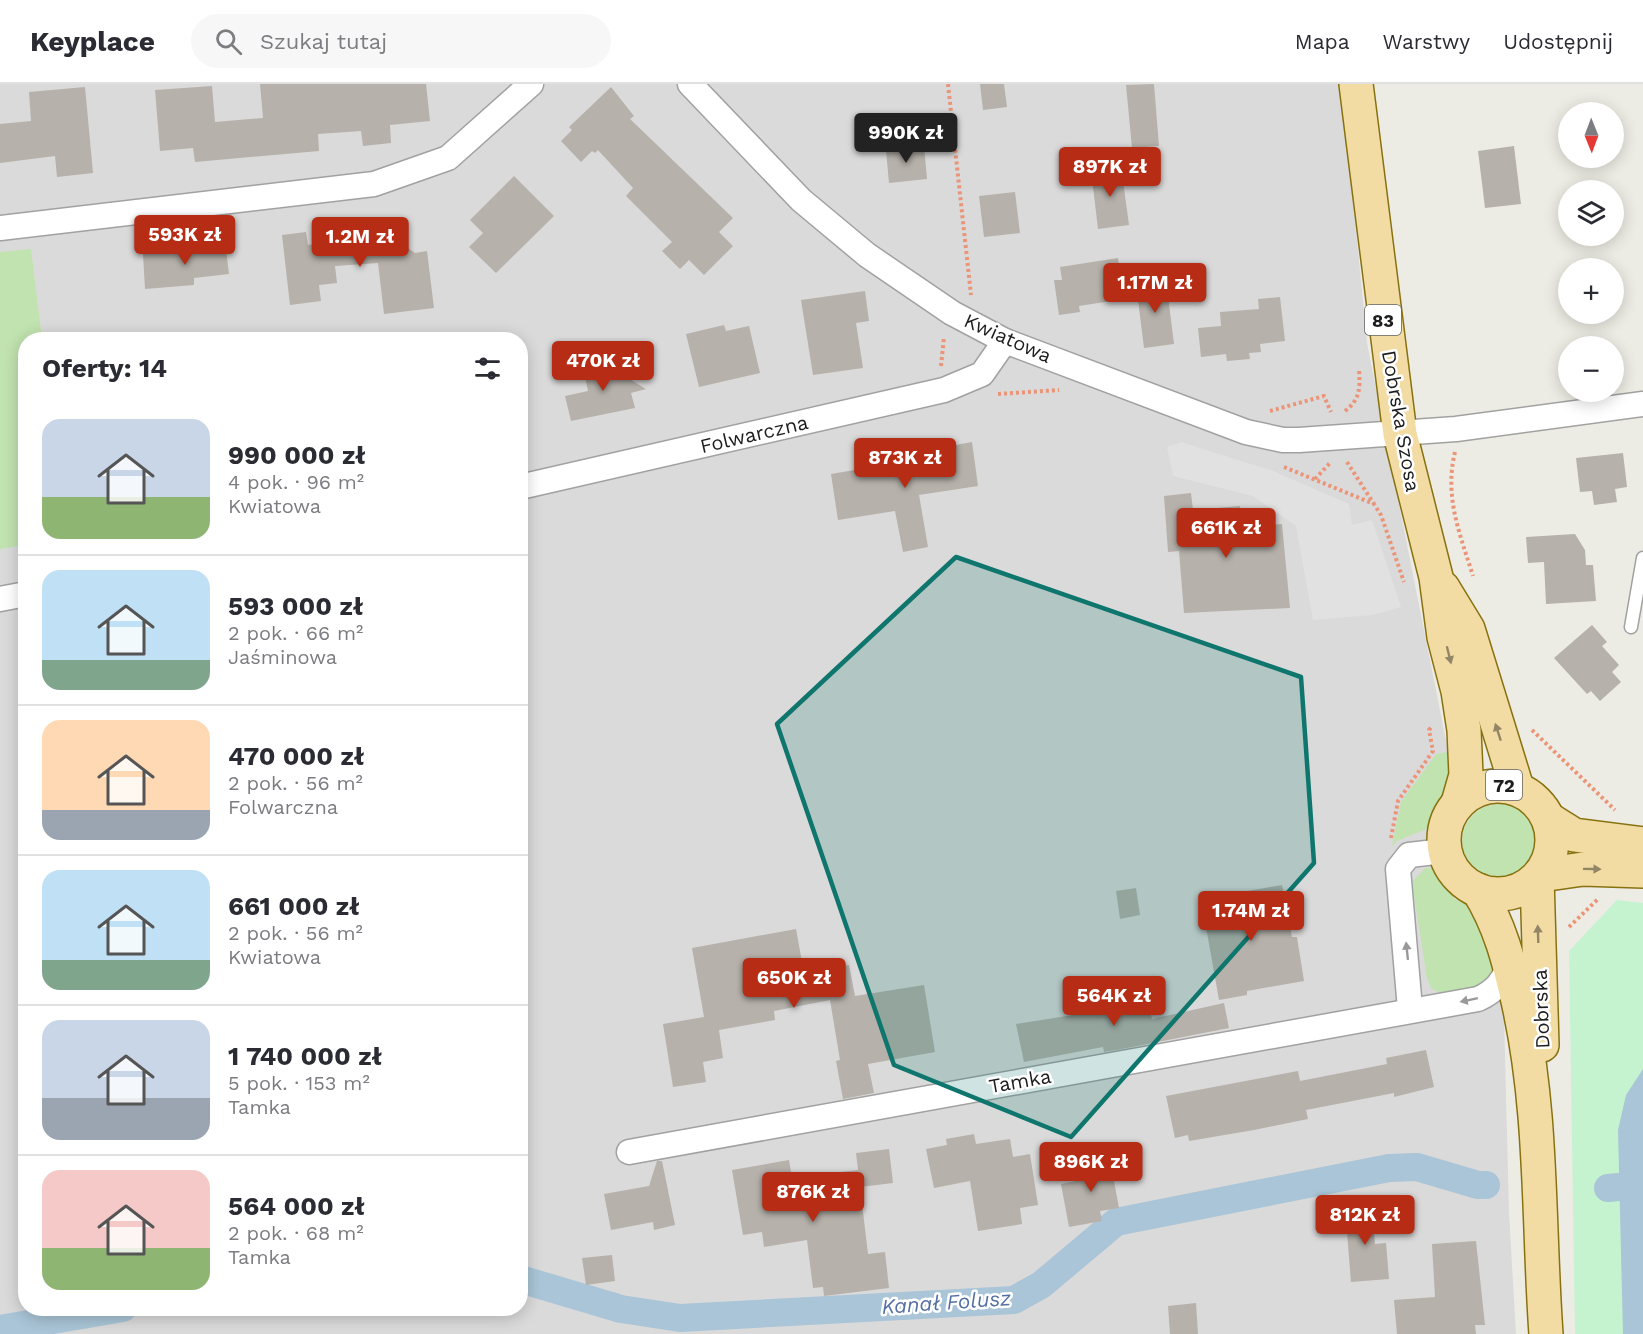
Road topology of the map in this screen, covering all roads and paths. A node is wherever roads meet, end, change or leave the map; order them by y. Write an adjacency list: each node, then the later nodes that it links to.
1 (531, 84): 5 (street)
2 (690, 84): 6 (street, Kwiatowa)
3 (948, 84): 6 (path)
4 (1356, 84): 13 (main road, Dobrska Szosa / 83)
5 (0, 228)
6 (975, 325): 7 (street, Kwiatowa)
7 (1005, 341): 13 (street, Kwiatowa); 19 (street, Folwarczna)
8 (1358, 359): 12 (path)
9 (1069, 390): 10 (path)
10 (989, 396)
11 (1643, 404): 13 (street, Kwiatowa)
12 (1340, 414)
13 (1400, 434): 22 (main road, Dobrska Szosa / 83)
14 (1458, 443): 23 (path)
15 (1337, 455): 18 (path)
16 (1344, 458): 20 (path)
17 (1273, 463): 18 (path)
18 (1315, 479): 20 (path)
19 (528, 485)
20 (1374, 504): 22 (path)
21 (1643, 558): 26 (lane)
22 (1421, 582): 29 (main road, Dobrska Szosa / 83, one-way to 22); 30 (main road, Dobrska Szosa / 83, one-way to 30)
23 (1476, 587)
24 (18, 596): 25 (street)
25 (0, 599)
26 (1631, 627)
27 (1435, 720): 34 (path)
28 (1527, 724): 31 (path)
29 (1517, 788): 30 (main road, 72); 32 (main road, 72)
30 (1458, 803): 35 (main road, 72)
31 (1623, 818)
32 (1550, 820): 33 (main road, 72); 37 (main road)
33 (1643, 844)
34 (1389, 848)
35 (1444, 851): 38 (main road); 42 (street, one-way to 35)
36 (1643, 872): 37 (main road, one-way to 36)
37 (1539, 876): 38 (main road); 43 (main road, Dobrska, one-way to 37)
38 (1478, 890): 41 (main road, Dobrska)
39 (1599, 898): 40 (path)
40 (1567, 928)
41 (1510, 964): 42 (street, Tamka, one-way to 42); 43 (main road, Dobrska)
42 (1410, 1009): 44 (street, Tamka)
43 (1538, 1140): 45 (main road, Dobrska)
44 (629, 1152)
45 (1546, 1334)

